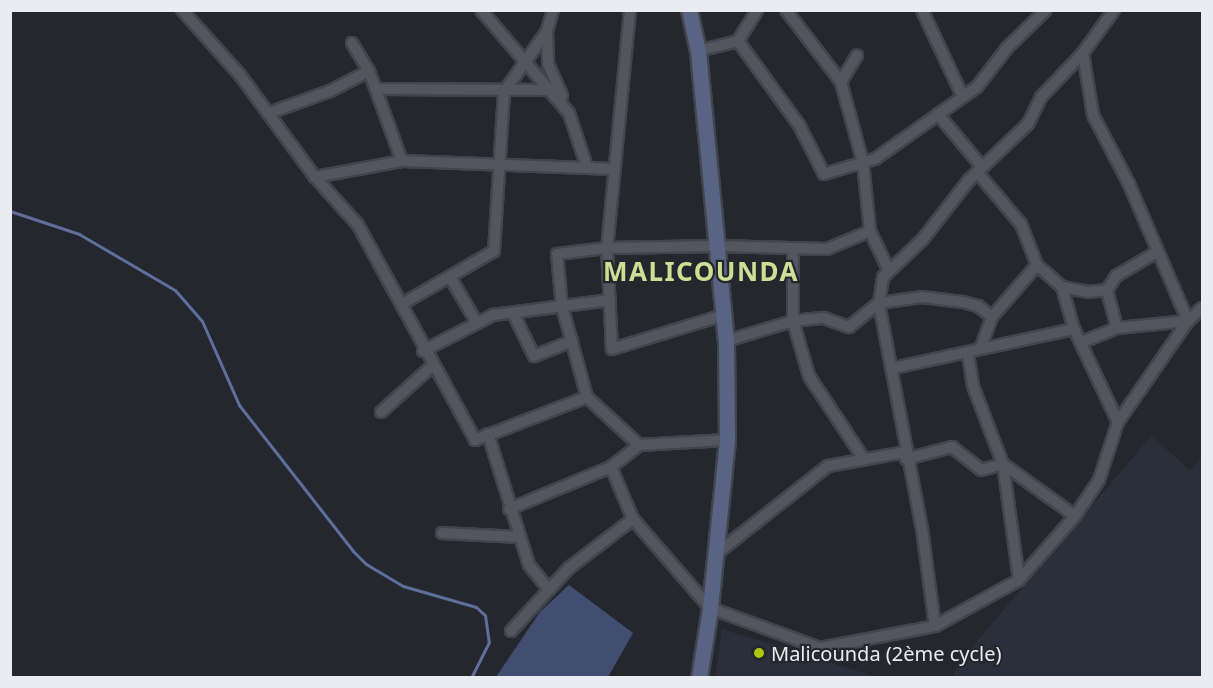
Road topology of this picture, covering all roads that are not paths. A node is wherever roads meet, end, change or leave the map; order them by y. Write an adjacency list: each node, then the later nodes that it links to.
1 (481, 10): 17 (street)
2 (553, 10): 11 (street)
3 (630, 10): 30 (street)
4 (689, 10): 14 (main road)
5 (757, 10): 12 (street)
6 (786, 10): 19 (street)
7 (922, 10): 23 (street)
8 (1046, 10): 23 (street)
9 (1114, 10): 15 (street)
10 (187, 13): 24 (street)
11 (547, 31): 17 (street); 21 (street)
12 (738, 41): 14 (street); 27 (street)
13 (352, 43): 18 (street)
14 (698, 51): 34 (main road)
15 (1083, 52): 31 (street); 37 (street)
16 (857, 55): 19 (street)
17 (526, 66): 21 (street); 22 (street)
18 (369, 71): 20 (street); 24 (street)
19 (841, 82): 27 (street)
20 (376, 89): 22 (street); 26 (street)
21 (556, 90): 22 (street); 29 (street)
22 (504, 92): 28 (street)
23 (963, 97): 25 (street)
24 (269, 113): 32 (street)
25 (938, 114): 27 (street); 31 (street)
26 (402, 161): 28 (street); 32 (street)
27 (863, 163): 33 (street)
28 (501, 164): 29 (street); 40 (street)
29 (587, 168): 30 (street)
30 (615, 168): 35 (street)
31 (980, 169): 38 (street); 39 (street)
32 (315, 177): 45 (street)
33 (870, 231): 36 (street); 39 (street)
34 (717, 246): 35 (street); 36 (street); 49 (main road)
35 (607, 248): 43 (street); 46 (street)
36 (792, 251): 51 (street)
37 (1157, 252): 42 (street); 52 (street)
38 (1037, 265): 41 (street); 50 (street)
39 (889, 271): 44 (street)
40 (450, 277): 45 (street); 53 (street)
41 (1062, 287): 42 (street); 55 (street)
42 (1107, 290): 54 (street)
43 (609, 300): 46 (street); 49 (street)
44 (879, 303): 50 (street); 51 (street); 63 (street)
45 (402, 304): 60 (street)
46 (562, 306): 48 (street); 56 (street)
47 (1203, 308): 52 (street)
48 (513, 313): 53 (street); 56 (street)
49 (723, 315): 57 (main road)
50 (992, 317): 59 (street)
51 (793, 321): 57 (street); 71 (street)
52 (1188, 321): 54 (street); 66 (street)
53 (477, 323): 60 (street)
54 (1117, 328): 58 (street)
55 (1074, 329): 58 (street); 59 (street)
56 (572, 341): 64 (street)
57 (726, 342): 68 (main road)
58 (1082, 342): 66 (street)
59 (981, 347): 61 (street)
60 (423, 351): 62 (street)
61 (968, 354): 63 (street); 72 (street)
62 (432, 366): 65 (street); 67 (street)
63 (893, 368): 70 (street)
64 (587, 397): 67 (street); 69 (street)
65 (381, 412)
66 (1118, 422): 75 (street)
67 (488, 435): 74 (street)
68 (727, 440): 69 (street); 79 (main road)
69 (639, 445): 73 (street)
70 (906, 455): 71 (street); 72 (street); 83 (street)
71 (864, 459): 79 (street)
72 (1003, 464): 75 (street); 80 (street)
73 (611, 467): 74 (street); 76 (street)
74 (509, 509): 78 (street)
75 (1074, 516): 80 (street)
76 (633, 519): 81 (street); 82 (street)
77 (442, 533): 78 (street)
78 (519, 537): 81 (street)
79 (716, 554): 82 (main road)
80 (1019, 580): 83 (street)
81 (549, 590): 84 (street)
82 (710, 608): 83 (street); 85 (main road)
83 (935, 626)
84 (511, 631)
85 (699, 678)

